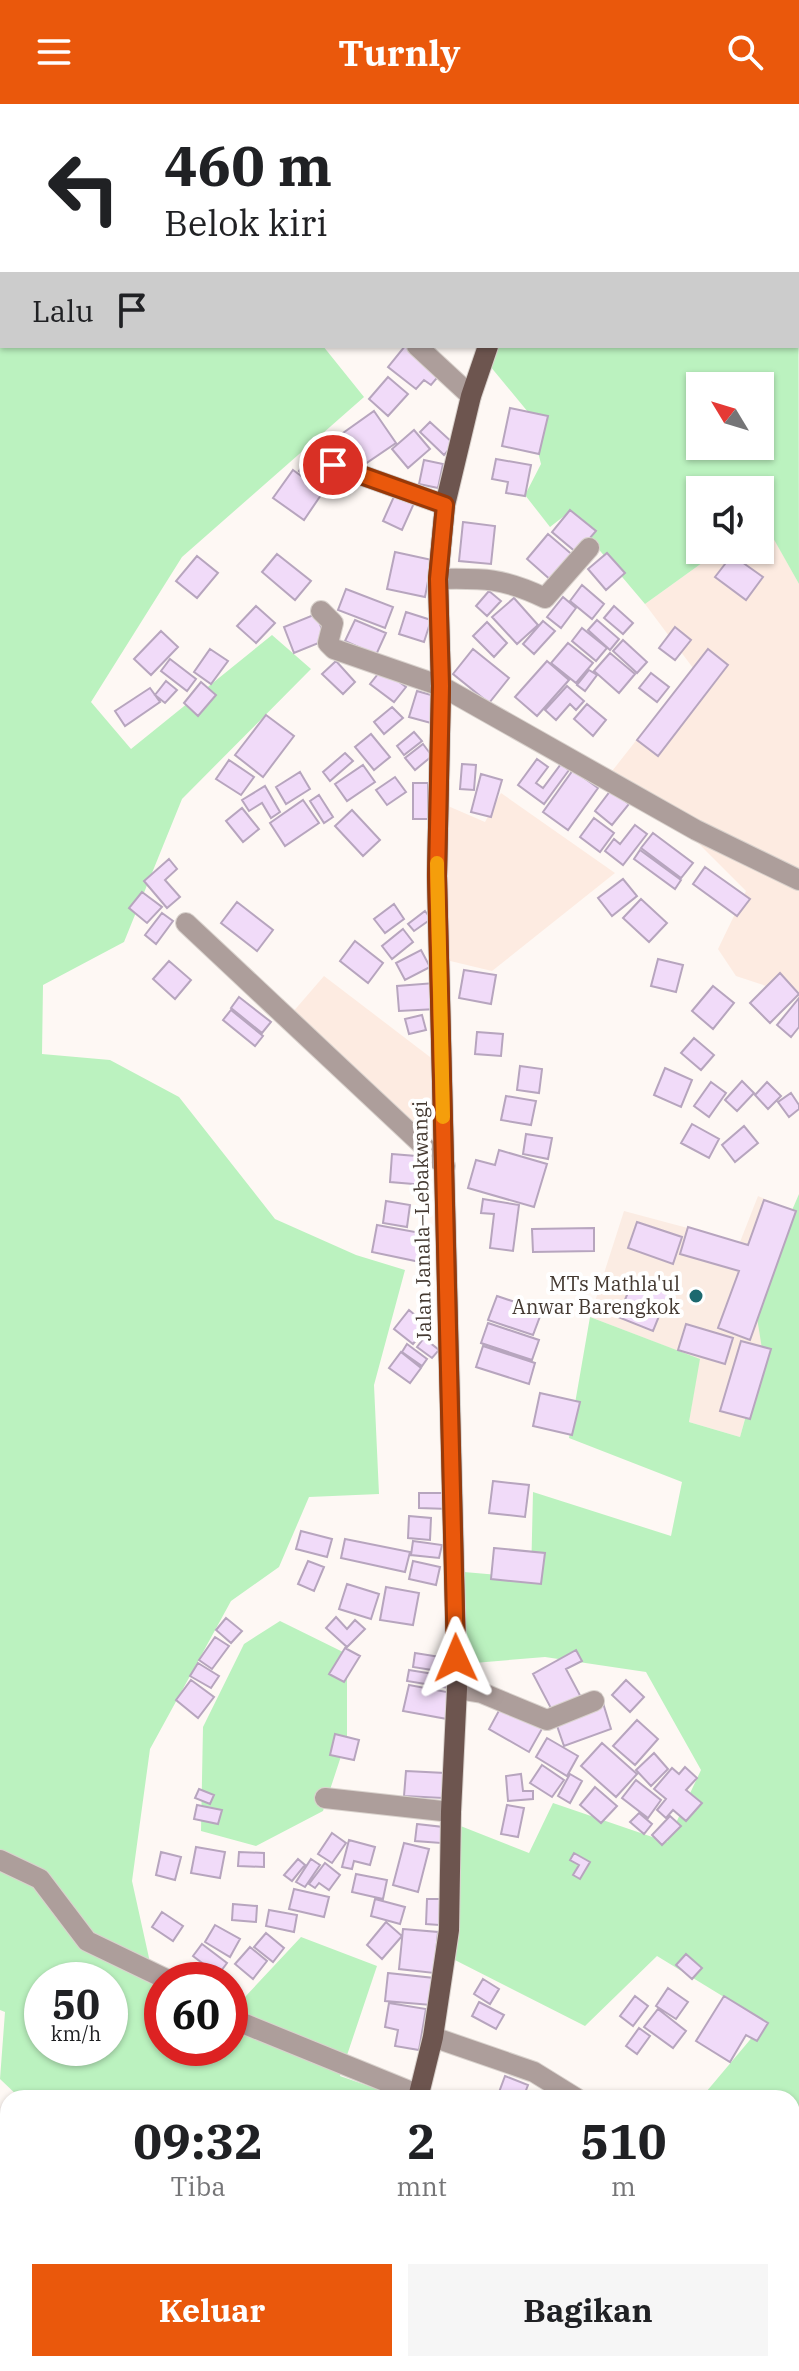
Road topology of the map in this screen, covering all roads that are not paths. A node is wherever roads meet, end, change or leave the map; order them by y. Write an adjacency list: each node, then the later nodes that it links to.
1 (419, 348): 3 (street)
2 (487, 348): 3 (main road, Jalan Janala–Lebakwangi)
3 (471, 396): 5 (main road, Jalan Janala–Lebakwangi)
4 (333, 465): 5 (street)
5 (445, 505): 7 (main road, Jalan Janala–Lebakwangi)
6 (589, 548): 7 (street)
7 (438, 579): 9 (main road, Jalan Janala–Lebakwangi)
8 (321, 611): 9 (street)
9 (441, 686): 10 (street); 12 (main road, Jalan Janala–Lebakwangi)
10 (799, 880)
11 (186, 923): 12 (street)
12 (445, 1166): 13 (main road, Jalan Janala–Lebakwangi)
13 (457, 1689): 14 (street); 16 (main road, Jalan Janala–Lebakwangi)
14 (594, 1701)
15 (325, 1798): 16 (street)
16 (451, 1812): 20 (main road, Jalan Janala–Lebakwangi)
17 (0, 1860): 18 (street)
18 (144, 1968)
19 (248, 2025): 21 (street)
20 (433, 2037): 22 (main road, Jalan Janala–Lebakwangi); 23 (street)
21 (404, 2090)
22 (420, 2090)
23 (563, 2090)

